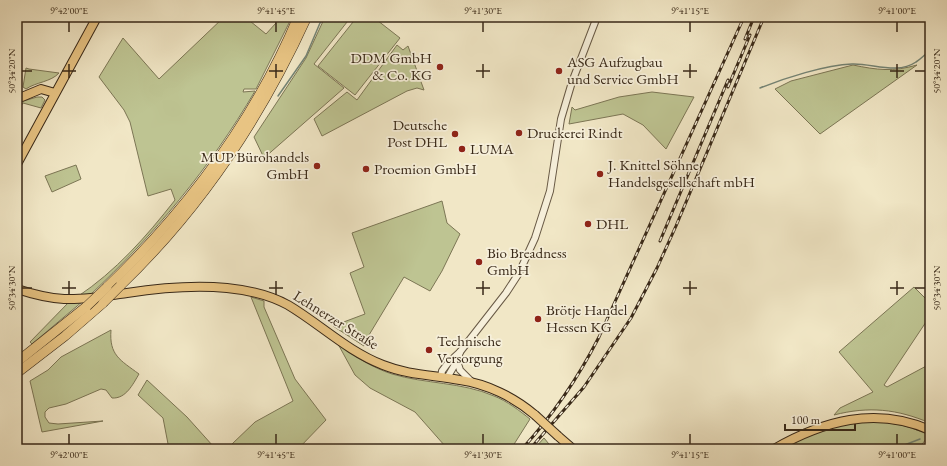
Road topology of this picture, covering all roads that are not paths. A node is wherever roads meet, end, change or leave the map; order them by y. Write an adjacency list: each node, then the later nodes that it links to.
1 (97, 17): 6 (main road)
2 (298, 17): 5 (highway)
3 (307, 17): 5 (highway)
4 (597, 17): 11 (street)
5 (266, 90): 8 (highway)
6 (55, 93): 7 (main road); 9 (main road)
7 (17, 99)
8 (257, 106): 13 (highway, bridge); 14 (highway, bridge)
9 (17, 164)
10 (17, 289): 15 (main road, Lehnerzer Straße)
11 (460, 352): 12 (street); 15 (street)
12 (457, 361): 15 (street); 16 (street)
13 (17, 362)
14 (17, 373)
15 (444, 378): 16 (main road, Lehnerzer Straße)
16 (473, 382): 18 (main road, Lehnerzer Straße, bridge)
17 (930, 430): 19 (main road)
18 (573, 449)
19 (774, 449)

